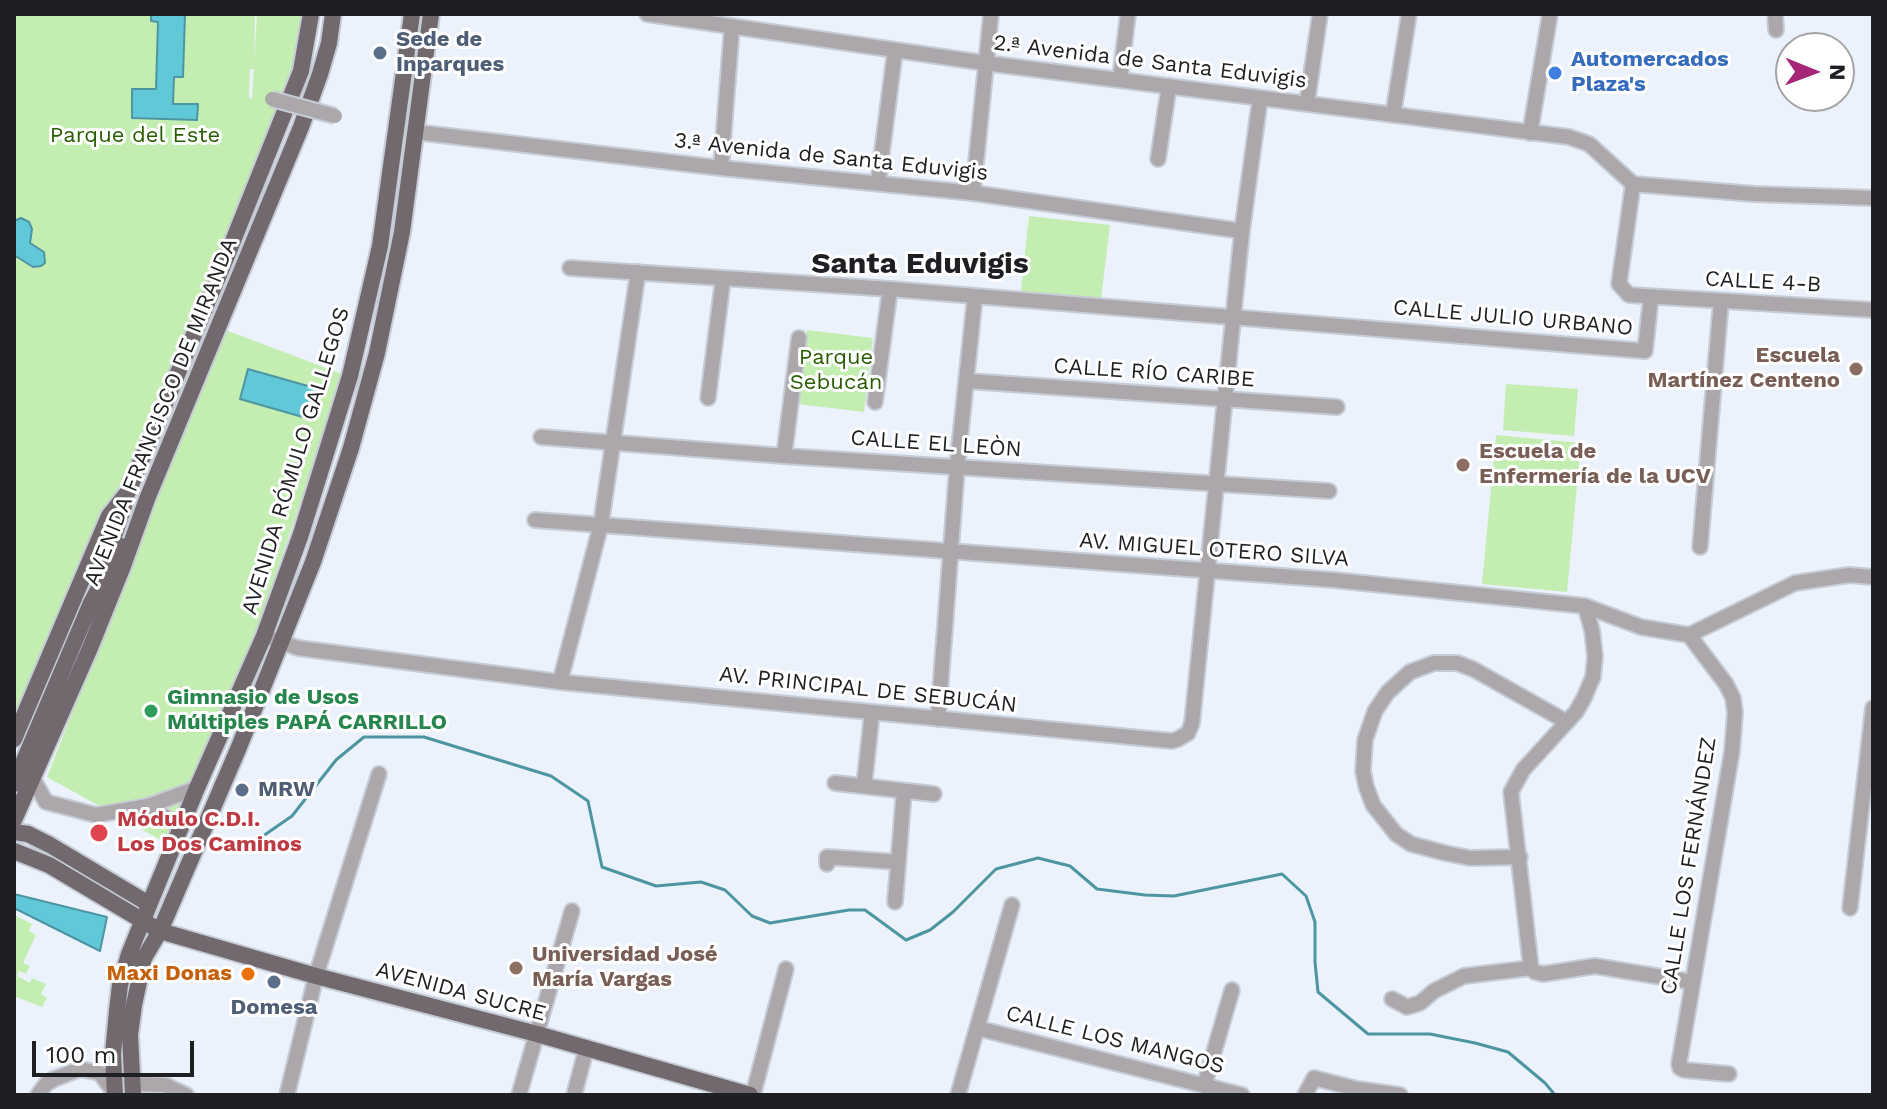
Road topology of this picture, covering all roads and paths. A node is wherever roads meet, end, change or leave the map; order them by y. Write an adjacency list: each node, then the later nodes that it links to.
1 (311, 14): 53 (main road, AVENIDA FRANCISCO DE MIRANDA)
2 (333, 14): 54 (main road, AVENIDA FRANCISCO DE MIRANDA)
3 (412, 14): 64 (main road, AVENIDA RÓMULO GALLEGOS)
4 (431, 14): 23 (main road, AVENIDA RÓMULO GALLEGOS)
5 (647, 14): 12 (street, 2.ª Avenida de Santa Eduvigis)
6 (991, 14): 15 (street)
7 (1128, 14): 16 (street)
8 (1320, 14): 20 (street)
9 (1409, 14): 21 (street)
10 (1550, 14): 24 (street)
11 (1775, 14): 13 (street)
12 (732, 26): 14 (street, 2.ª Avenida de Santa Eduvigis); 26 (street)
13 (1776, 30)
14 (895, 51): 15 (street, 2.ª Avenida de Santa Eduvigis); 27 (street)
15 (985, 63): 16 (street, 2.ª Avenida de Santa Eduvigis); 29 (street)
16 (1120, 79): 17 (street, 2.ª Avenida de Santa Eduvigis)
17 (1169, 86): 19 (street, 2.ª Avenida de Santa Eduvigis); 25 (street)
18 (272, 99): 22 (street, bridge)
19 (1260, 99): 20 (street, 2.ª Avenida de Santa Eduvigis); 31 (street)
20 (1307, 103): 21 (street, 2.ª Avenida de Santa Eduvigis)
21 (1393, 115): 24 (street, 2.ª Avenida de Santa Eduvigis)
22 (335, 116)
23 (415, 132): 26 (street, 3.ª Avenida de Santa Eduvigis); 65 (main road, AVENIDA RÓMULO GALLEGOS)
24 (1530, 133): 28 (street, 2.ª Avenida de Santa Eduvigis)
25 (1158, 159)
26 (721, 168): 27 (street, 3.ª Avenida de Santa Eduvigis)
27 (878, 183): 29 (street, 3.ª Avenida de Santa Eduvigis)
28 (1633, 184): 30 (street); 37 (street, CALLE JULIO URBANO)
29 (973, 193): 31 (street, 3.ª Avenida de Santa Eduvigis)
30 (1873, 198)
31 (1242, 231): 40 (street)
32 (570, 268): 33 (street)
33 (638, 272): 34 (street); 48 (street)
34 (723, 279): 35 (street); 43 (street)
35 (890, 289): 36 (street); 45 (street)
36 (975, 296): 40 (street); 42 (street)
37 (1651, 297): 38 (street, CALLE 4-B); 40 (street, CALLE JULIO URBANO)
38 (1721, 301): 39 (street, CALLE 4-B); 57 (street)
39 (1873, 310)
40 (1233, 316): 44 (street)
41 (799, 338): 49 (street)
42 (968, 381): 44 (street, CALLE RÍO CARIBE); 50 (street)
43 (708, 398)
44 (1224, 400): 46 (street, CALLE RÍO CARIBE); 51 (street)
45 (875, 402)
46 (1337, 407)
47 (541, 437): 48 (street, CALLE EL LEÒN)
48 (613, 442): 49 (street, CALLE EL LEÒN); 56 (street)
49 (784, 456): 50 (street, CALLE EL LEÒN)
50 (957, 468): 51 (street, CALLE EL LEÒN); 58 (street)
51 (1216, 484): 52 (street, CALLE EL LEÒN); 59 (street)
52 (1329, 491)
53 (128, 492): 61 (main road); 71 (main road, AVENIDA FRANCISCO DE MIRANDA)
54 (147, 499): 61 (main road); 73 (main road, AVENIDA FRANCISCO DE MIRANDA)
55 (535, 520): 56 (street, AV. MIGUEL OTERO SILVA)
56 (601, 524): 58 (street, AV. MIGUEL OTERO SILVA); 66 (street)
57 (1700, 547)
58 (950, 553): 59 (street, AV. MIGUEL OTERO SILVA); 69 (street)
59 (1208, 571): 62 (street, AV. MIGUEL OTERO SILVA); 69 (street, AV. PRINCIPAL DE SEBUCÁN)
60 (1873, 577): 63 (street)
61 (91, 603): 75 (main road)
62 (1585, 606): 63 (street, AV. MIGUEL OTERO SILVA); 70 (street)
63 (1689, 635): 98 (street, CALLE LOS FERNÁNDEZ)
64 (264, 636): 65 (street, AV. PRINCIPAL DE SEBUCÁN); 77 (main road, AVENIDA RÓMULO GALLEGOS)
65 (281, 643): 66 (street, AV. PRINCIPAL DE SEBUCÁN); 94 (main road, AVENIDA RÓMULO GALLEGOS)
66 (560, 682): 68 (street, AV. PRINCIPAL DE SEBUCÁN)
67 (1873, 708): 91 (street)
68 (872, 713): 69 (street, AV. PRINCIPAL DE SEBUCÁN); 76 (street)
69 (938, 719)
70 (1567, 722): 85 (street); 85 (street)
71 (14, 739)
72 (379, 774): 97 (street)
73 (33, 779): 80 (street); 81 (main road, AVENIDA FRANCISCO DE MIRANDA)
74 (835, 783): 76 (street)
75 (14, 784)
76 (864, 786): 78 (street)
77 (197, 788): 80 (street); 82 (main road)
78 (904, 791): 79 (street); 86 (street)
79 (934, 794)
80 (148, 806): 82 (street)
81 (16, 814)
82 (181, 827): 89 (main road)
83 (14, 832): 89 (main road)
84 (14, 851): 93 (main road, AVENIDA SUCRE)
85 (1520, 857): 95 (street)
86 (898, 862): 87 (street); 88 (street)
87 (827, 864)
88 (895, 902)
89 (149, 904): 93 (main road); 94 (main road)
90 (1012, 905): 101 (street)
91 (1850, 908)
92 (572, 911): 102 (street)
93 (141, 921): 94 (main road, AVENIDA SUCRE); 107 (main road)
94 (160, 931): 97 (main road, AVENIDA SUCRE); 106 (main road)
95 (1531, 968): 98 (street); 100 (street)
96 (786, 969): 113 (street)
97 (316, 976): 102 (main road, AVENIDA SUCRE); 110 (street)
98 (1692, 982): 104 (street, CALLE LOS FERNÁNDEZ)
99 (1232, 990): 105 (street)
100 (1392, 999)
101 (977, 1028): 105 (street, CALLE LOS MANGOS); 114 (street)
102 (537, 1034): 103 (main road, AVENIDA SUCRE); 111 (street)
103 (586, 1050): 112 (street); 113 (main road, AVENIDA SUCRE)
104 (1729, 1074)
105 (1204, 1086): 115 (street, CALLE LOS MANGOS)
106 (133, 1089): 109 (street)
107 (115, 1094): 108 (street)
108 (38, 1095)
109 (186, 1095)
110 (287, 1095)
111 (519, 1095)
112 (574, 1095)
113 (752, 1095)
114 (958, 1095)
115 (1242, 1095)
116 (1305, 1095): 117 (street)
117 (1400, 1095)

